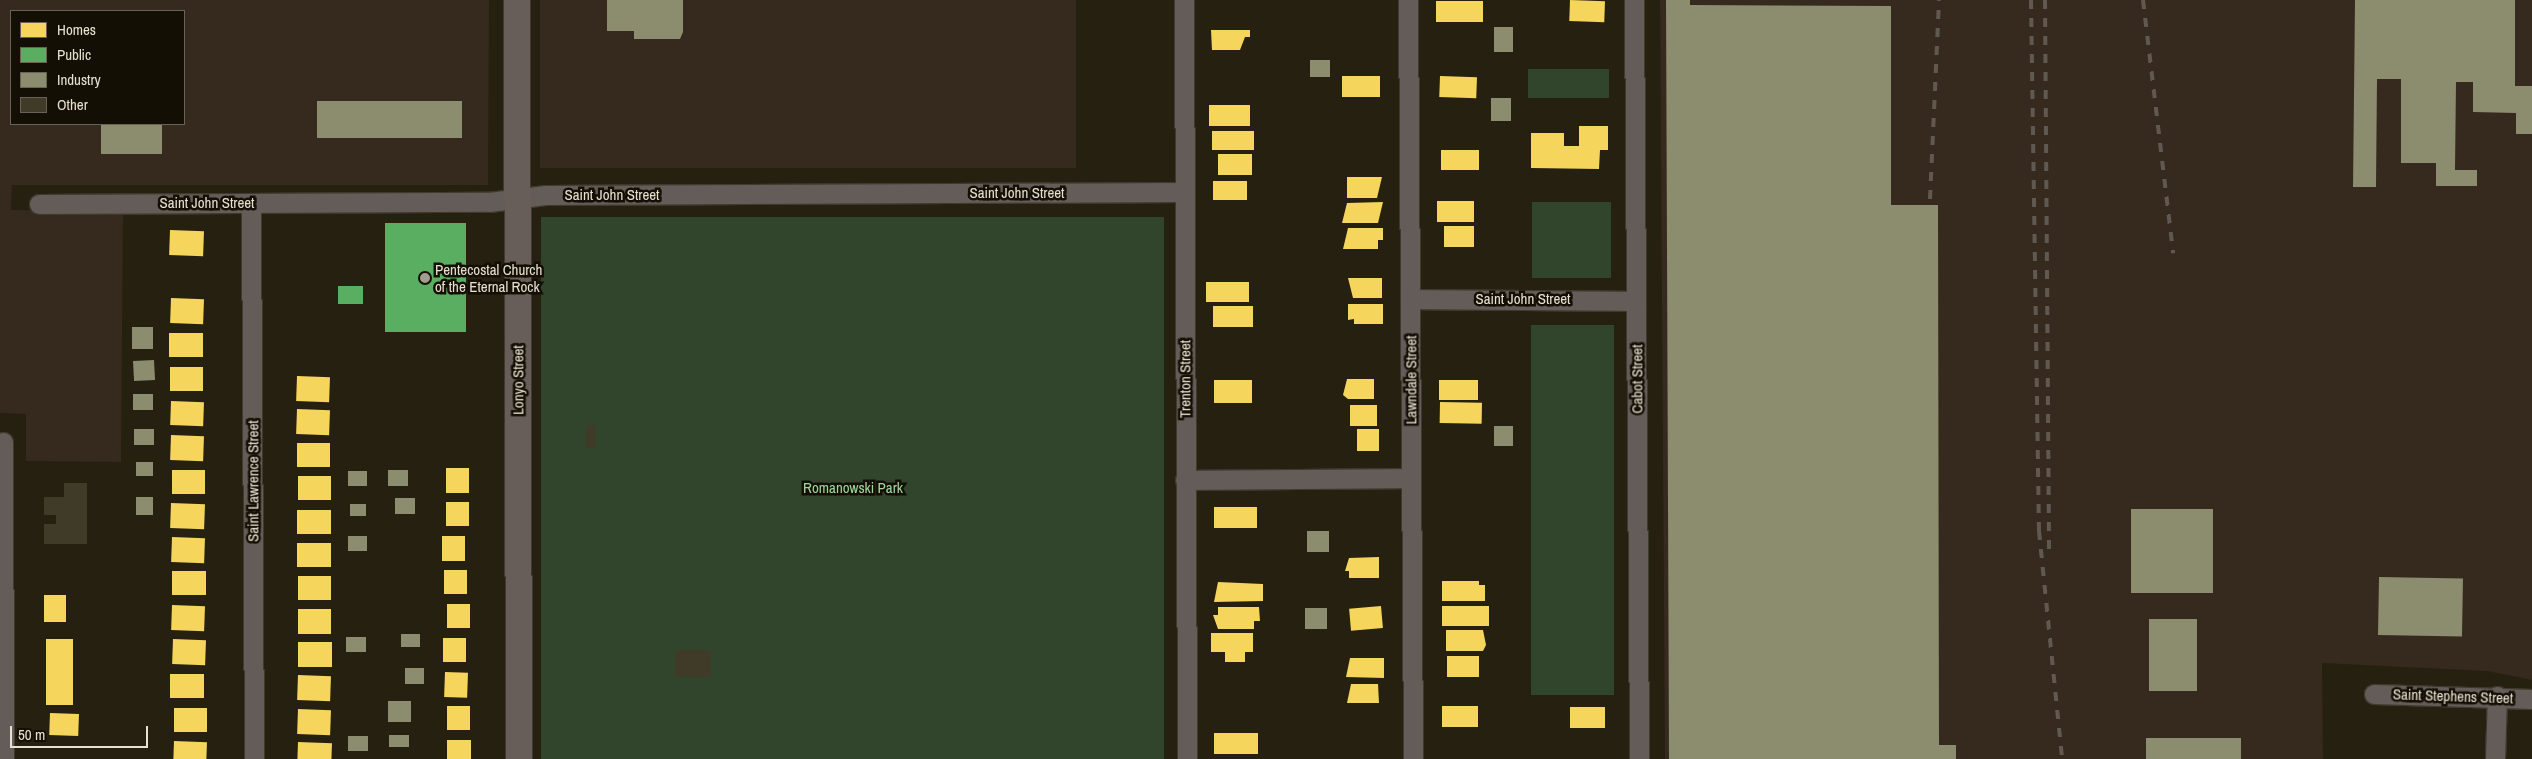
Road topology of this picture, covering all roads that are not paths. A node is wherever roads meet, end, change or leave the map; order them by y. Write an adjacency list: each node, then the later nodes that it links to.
1 (517, 0): 6 (street, Lonyo Street)
2 (1184, 0): 5 (street, Trenton Street)
3 (1408, 0): 9 (street, Lawndale Street)
4 (1634, 0): 10 (street, Cabot Street)
5 (1184, 192): 6 (street, Saint John Street); 13 (street, Trenton Street)
6 (517, 199): 8 (street, Saint John Street); 20 (street, Lonyo Street)
7 (39, 204): 8 (street, Saint John Street)
8 (251, 204): 19 (street, Saint Lawrence Street)
9 (1410, 299): 10 (street, Saint John Street); 12 (street, Lawndale Street)
10 (1636, 301): 23 (street, Cabot Street)
11 (3, 442): 14 (street)
12 (1411, 478): 13 (street); 22 (street, Lawndale Street)
13 (1186, 480): 21 (street, Trenton Street)
14 (2, 627): 18 (street)
15 (2374, 694): 16 (street, Saint Stephens Street)
16 (2497, 696): 17 (street, Saint Stephens Street); 24 (street)
17 (2532, 699)
18 (4, 759)
19 (254, 759)
20 (520, 759)
21 (1187, 759)
22 (1413, 759)
23 (1639, 759)
24 (2496, 759)

